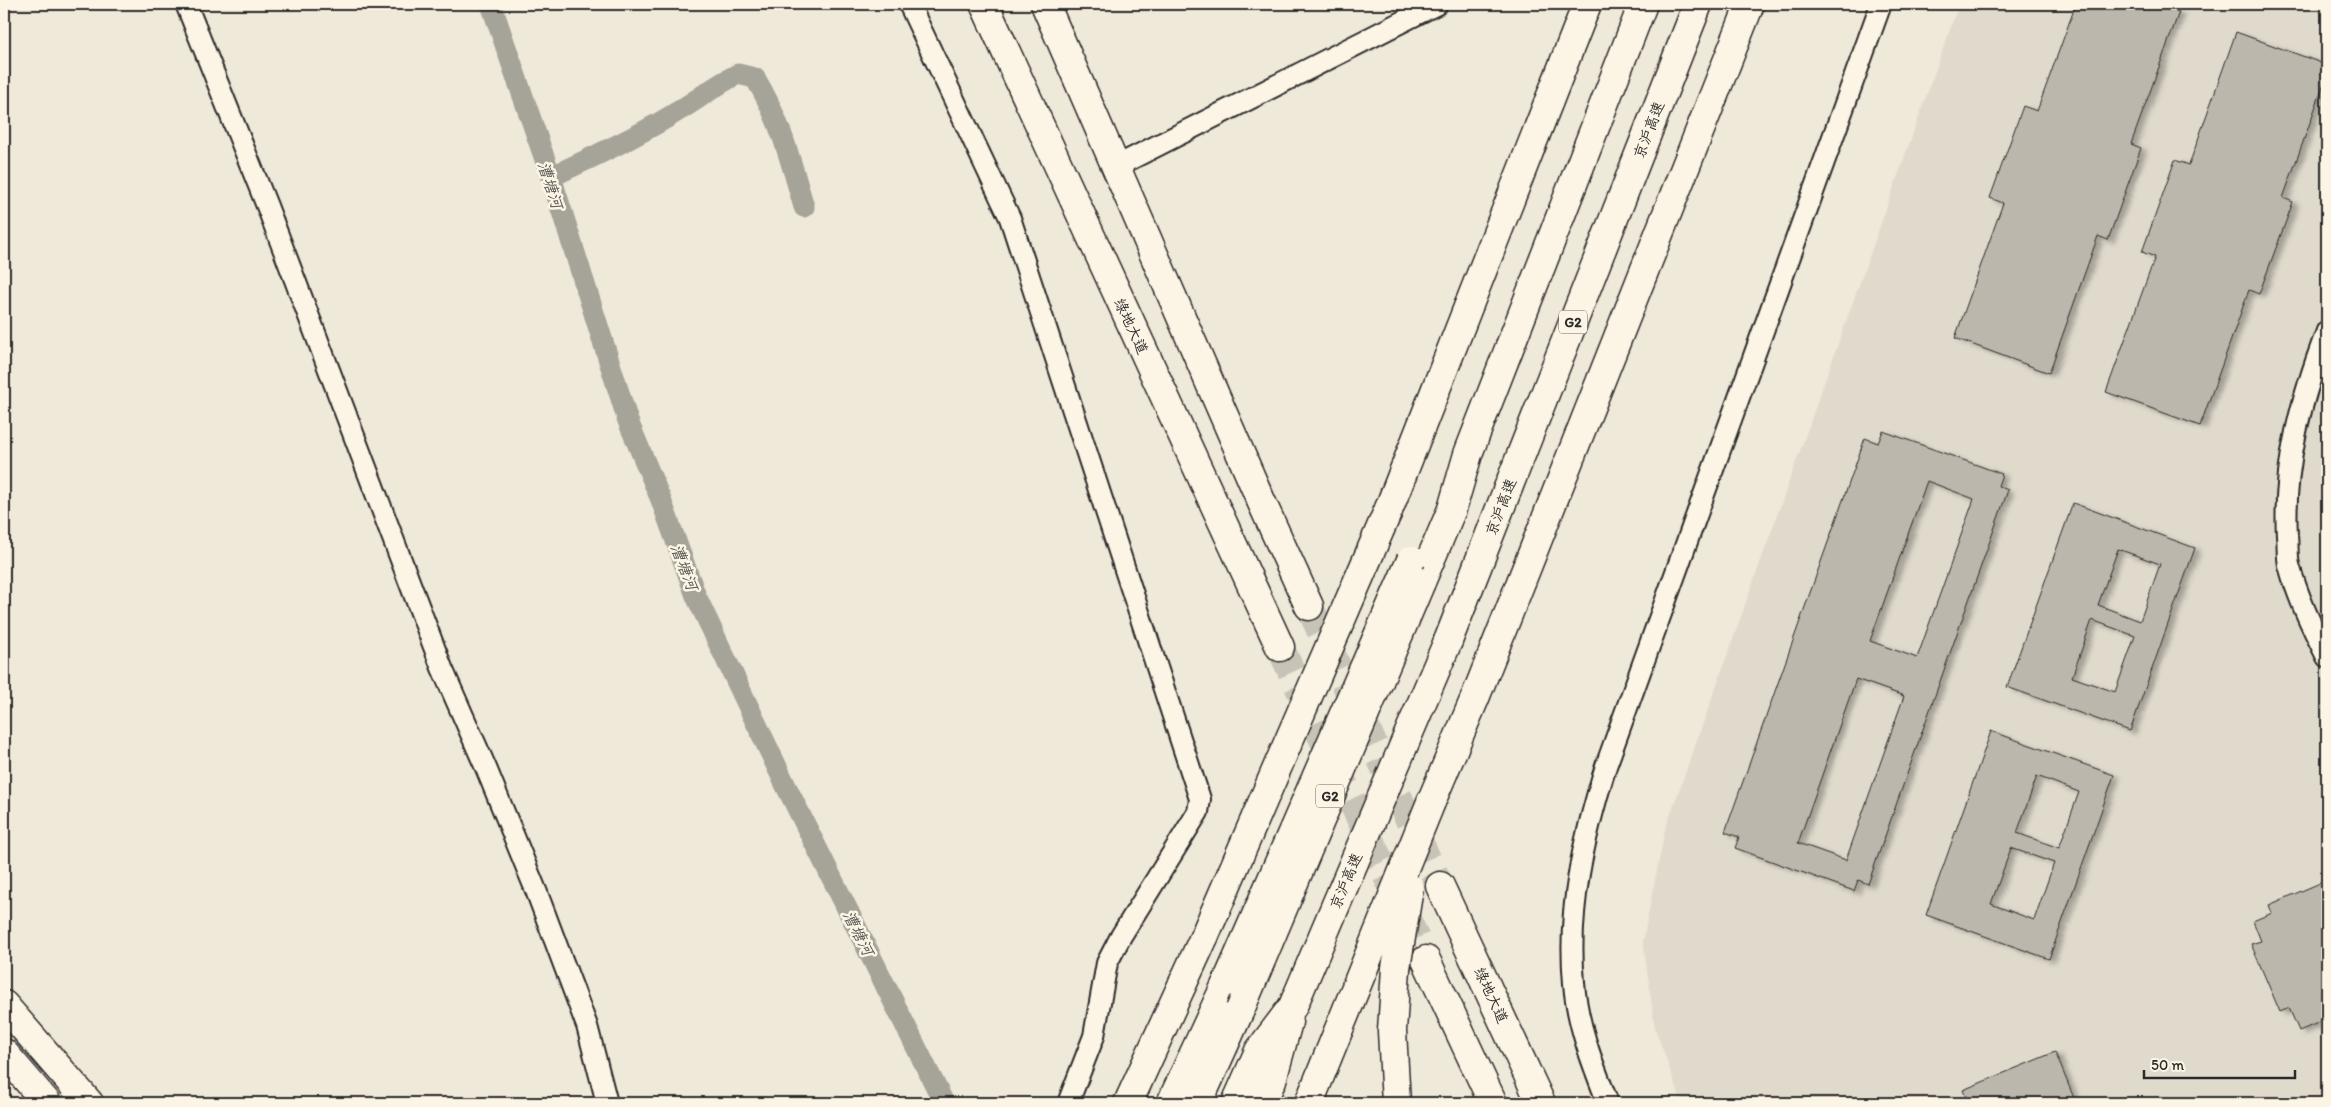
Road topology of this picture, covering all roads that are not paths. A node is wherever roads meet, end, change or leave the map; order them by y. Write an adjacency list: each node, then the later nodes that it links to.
1 (186, 4): 26 (street)
2 (909, 4): 27 (street)
3 (984, 4): 15 (main road, 绿地大道)
4 (1045, 4): 11 (main road)
5 (1437, 4): 11 (street)
6 (1587, 4): 28 (main road, bridge)
7 (1643, 4): 13 (main road, G2)
8 (1698, 4): 21 (main road, 京沪高速 / G2, bridge)
9 (1750, 4): 17 (main road)
10 (1881, 4): 36 (street)
11 (1117, 166): 14 (main road)
12 (2327, 331): 16 (street)
13 (1416, 571): 29 (main road, G2, bridge); 30 (main road, G2, bridge)
14 (1310, 606)
15 (1280, 647)
16 (2327, 656)
17 (1431, 802): 32 (main road, bridge); 33 (main road, bridge)
18 (1440, 886): 35 (main road, 绿地大道)
19 (1426, 960): 34 (main road)
20 (4, 1005): 25 (main road)
21 (1293, 1006): 23 (main road, 京沪高速 / G2); 31 (main road, 京沪高速 / G2)
22 (6, 1056): 24 (main road)
23 (1267, 1091)
24 (47, 1103)
25 (89, 1103)
26 (607, 1103)
27 (1068, 1103)
28 (1128, 1103)
29 (1171, 1103)
30 (1198, 1103)
31 (1236, 1103)
32 (1309, 1103)
33 (1396, 1103)
34 (1493, 1103)
35 (1541, 1103)
36 (1608, 1103)

